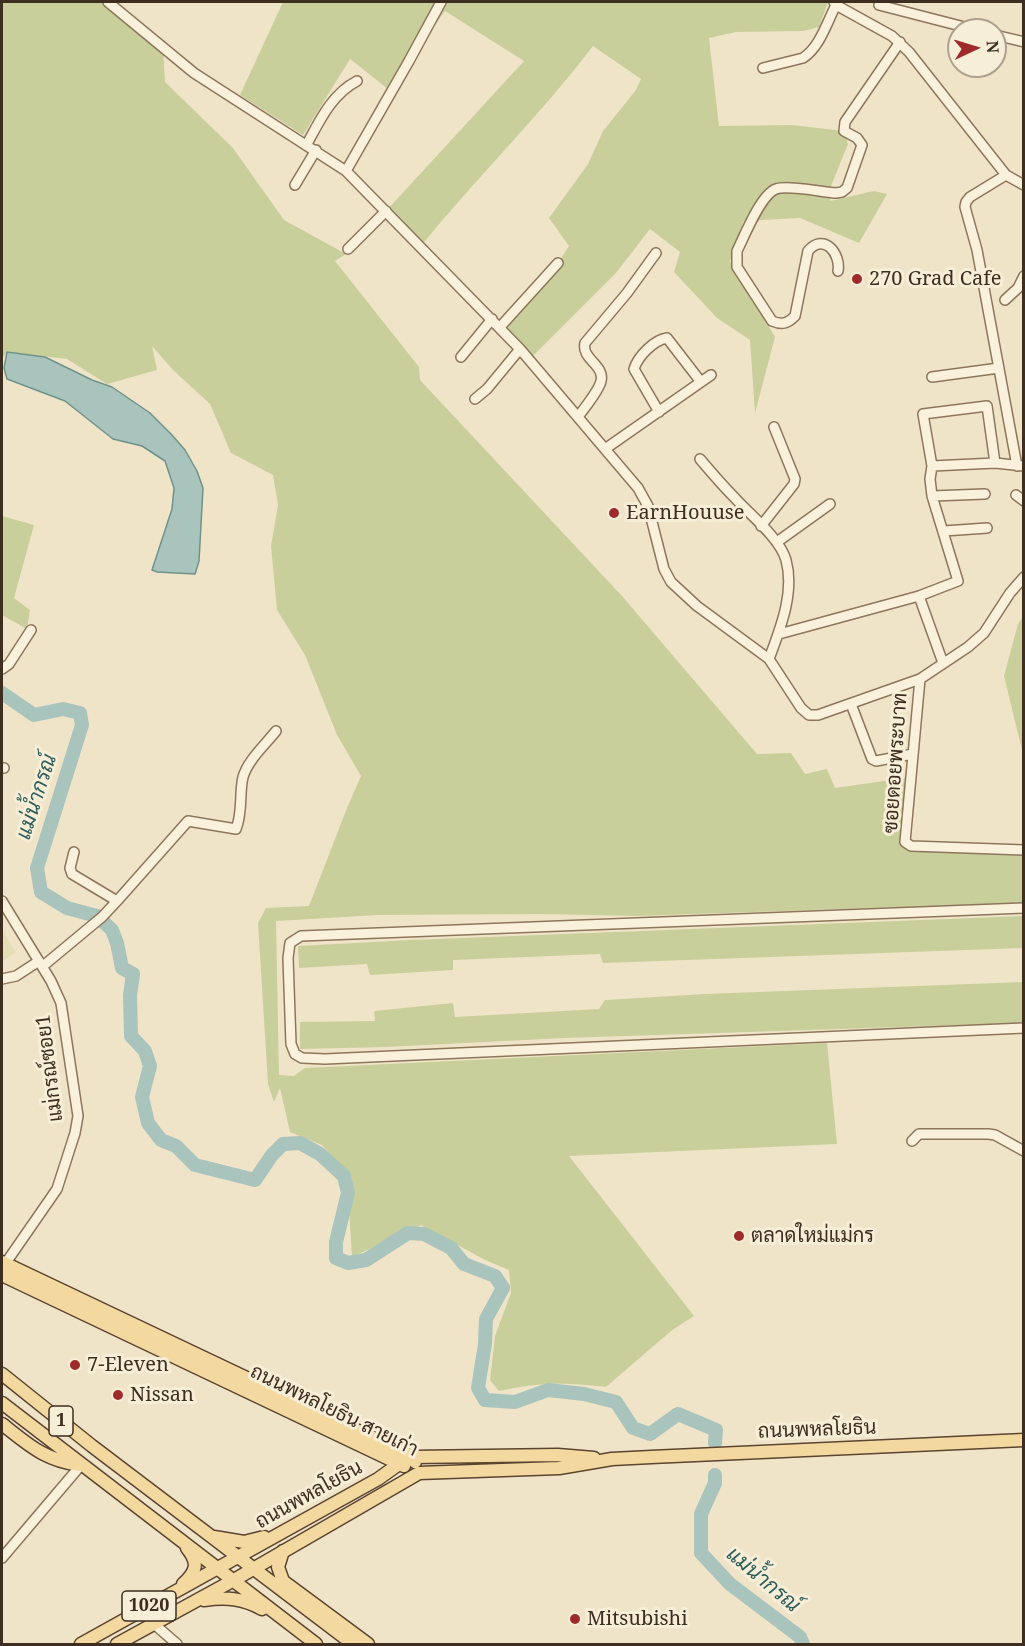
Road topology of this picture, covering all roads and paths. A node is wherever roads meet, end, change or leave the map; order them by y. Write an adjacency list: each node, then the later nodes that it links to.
1 (108, 2): 11 (street)
2 (441, 2): 12 (street)
3 (880, 2): 5 (street)
4 (835, 3): 7 (street); 9 (street)
5 (947, 23)
6 (1007, 38): 8 (street)
7 (900, 42): 13 (street); 20 (street)
8 (1023, 42)
9 (763, 68)
10 (357, 81): 11 (street)
11 (311, 147): 12 (street); 14 (street)
12 (346, 171): 16 (street)
13 (1006, 175): 15 (street); 27 (street)
14 (296, 185)
15 (1023, 185)
16 (386, 211): 17 (street); 23 (street)
17 (348, 249)
18 (656, 253): 33 (street)
19 (558, 263): 24 (street)
20 (838, 272)
21 (1023, 276): 22 (street)
22 (1005, 300)
23 (492, 319): 24 (street); 26 (street)
24 (500, 327): 25 (street)
25 (520, 349): 31 (street); 33 (street)
26 (461, 357)
27 (999, 368): 29 (street); 39 (street)
28 (711, 375): 30 (street)
29 (932, 377)
30 (701, 382): 32 (street); 32 (street)
31 (475, 399)
32 (658, 412): 35 (street)
33 (578, 417): 35 (street)
34 (774, 427): 43 (street)
35 (605, 449): 51 (street)
36 (700, 459): 43 (street)
37 (995, 463): 38 (street); 38 (street); 39 (street)
38 (932, 466): 41 (street)
39 (1020, 466)
40 (985, 494): 41 (street)
41 (932, 496): 45 (street)
42 (830, 504): 46 (street)
43 (761, 526): 46 (street)
44 (987, 528): 45 (street)
45 (944, 531): 48 (street)
46 (777, 543): 50 (street)
47 (1023, 578): 52 (street, ซอยดอยพระบาท)
48 (919, 596): 50 (street); 52 (street)
49 (31, 630): 53 (street)
50 (778, 634): 51 (street)
51 (769, 659): 55 (street)
52 (943, 663): 54 (street, ซอยดอยพระบาท)
53 (2, 669)
54 (920, 679): 55 (street); 57 (street, ซอยดอยพระบาท)
55 (851, 704): 57 (street)
56 (276, 731): 61 (street)
57 (912, 754): 58 (street, ซอยดอยพระบาท)
58 (1023, 850)
59 (74, 852): 61 (street)
60 (2, 901): 63 (street, แม่กรณ์ซอย1)
61 (117, 902): 63 (street)
62 (1023, 908): 65 (street)
63 (41, 963): 64 (street); 68 (street, แม่กรณ์ซอย1)
64 (2, 979)
65 (1023, 1028)
66 (912, 1141): 67 (street)
67 (1023, 1151)
68 (2, 1267): 73 (main road, ถนนพหลโยธิน สายเก่า); 74 (main road, ถนนพหลโยธิน สายเก่า)
69 (2, 1374): 81 (main road, 1)
70 (2, 1403): 77 (main road, 1)
71 (2, 1424): 77 (main road, 1)
72 (1023, 1440): 75 (main road, ถนนพหลโยธิน)
73 (376, 1452): 76 (main road, ถนนพหลโยธิน สายเก่า); 79 (main road)
74 (413, 1457): 75 (main road, ถนนพหลโยธิน); 76 (main road, ถนนพหลโยธิน); 78 (main road, ถนนพหลโยธิน สายเก่า)
75 (612, 1459): 78 (main road, ถนนพหลโยธิน)
76 (399, 1464): 78 (main road, ถนนพหลโยธิน สายเก่า); 79 (main road, ถนนพหลโยธิน)
77 (81, 1465): 82 (main road, 1); 85 (street)
78 (419, 1473): 83 (main road, ถนนพหลโยธิน)
79 (378, 1479): 80 (main road, ถนนพหลโยธิน)
80 (285, 1531): 81 (main road); 84 (main road, ถนนพหลโยธิน)
81 (210, 1536): 84 (main road, 1)
82 (181, 1541): 86 (main road, 1); 89 (main road)
83 (283, 1551): 87 (main road, ถนนพหลโยธิน); 98 (main road)
84 (238, 1557): 86 (main road, 1020); 87 (main road, 1)
85 (2, 1558)
86 (218, 1568): 88 (main road, 1); 89 (main road, 1020)
87 (252, 1569): 88 (main road, 1020); 97 (main road, 1)
88 (234, 1580): 90 (main road, 1020); 92 (main road, 1)
89 (176, 1591): 94 (main road, 1020)
90 (195, 1601): 91 (main road, 1020); 92 (main road)
91 (154, 1624): 93 (main road, 1020); 95 (street)
92 (290, 1624): 96 (main road, 1)
93 (124, 1643)
94 (81, 1644)
95 (177, 1644)
96 (316, 1644)
97 (352, 1644)
98 (368, 1644)

